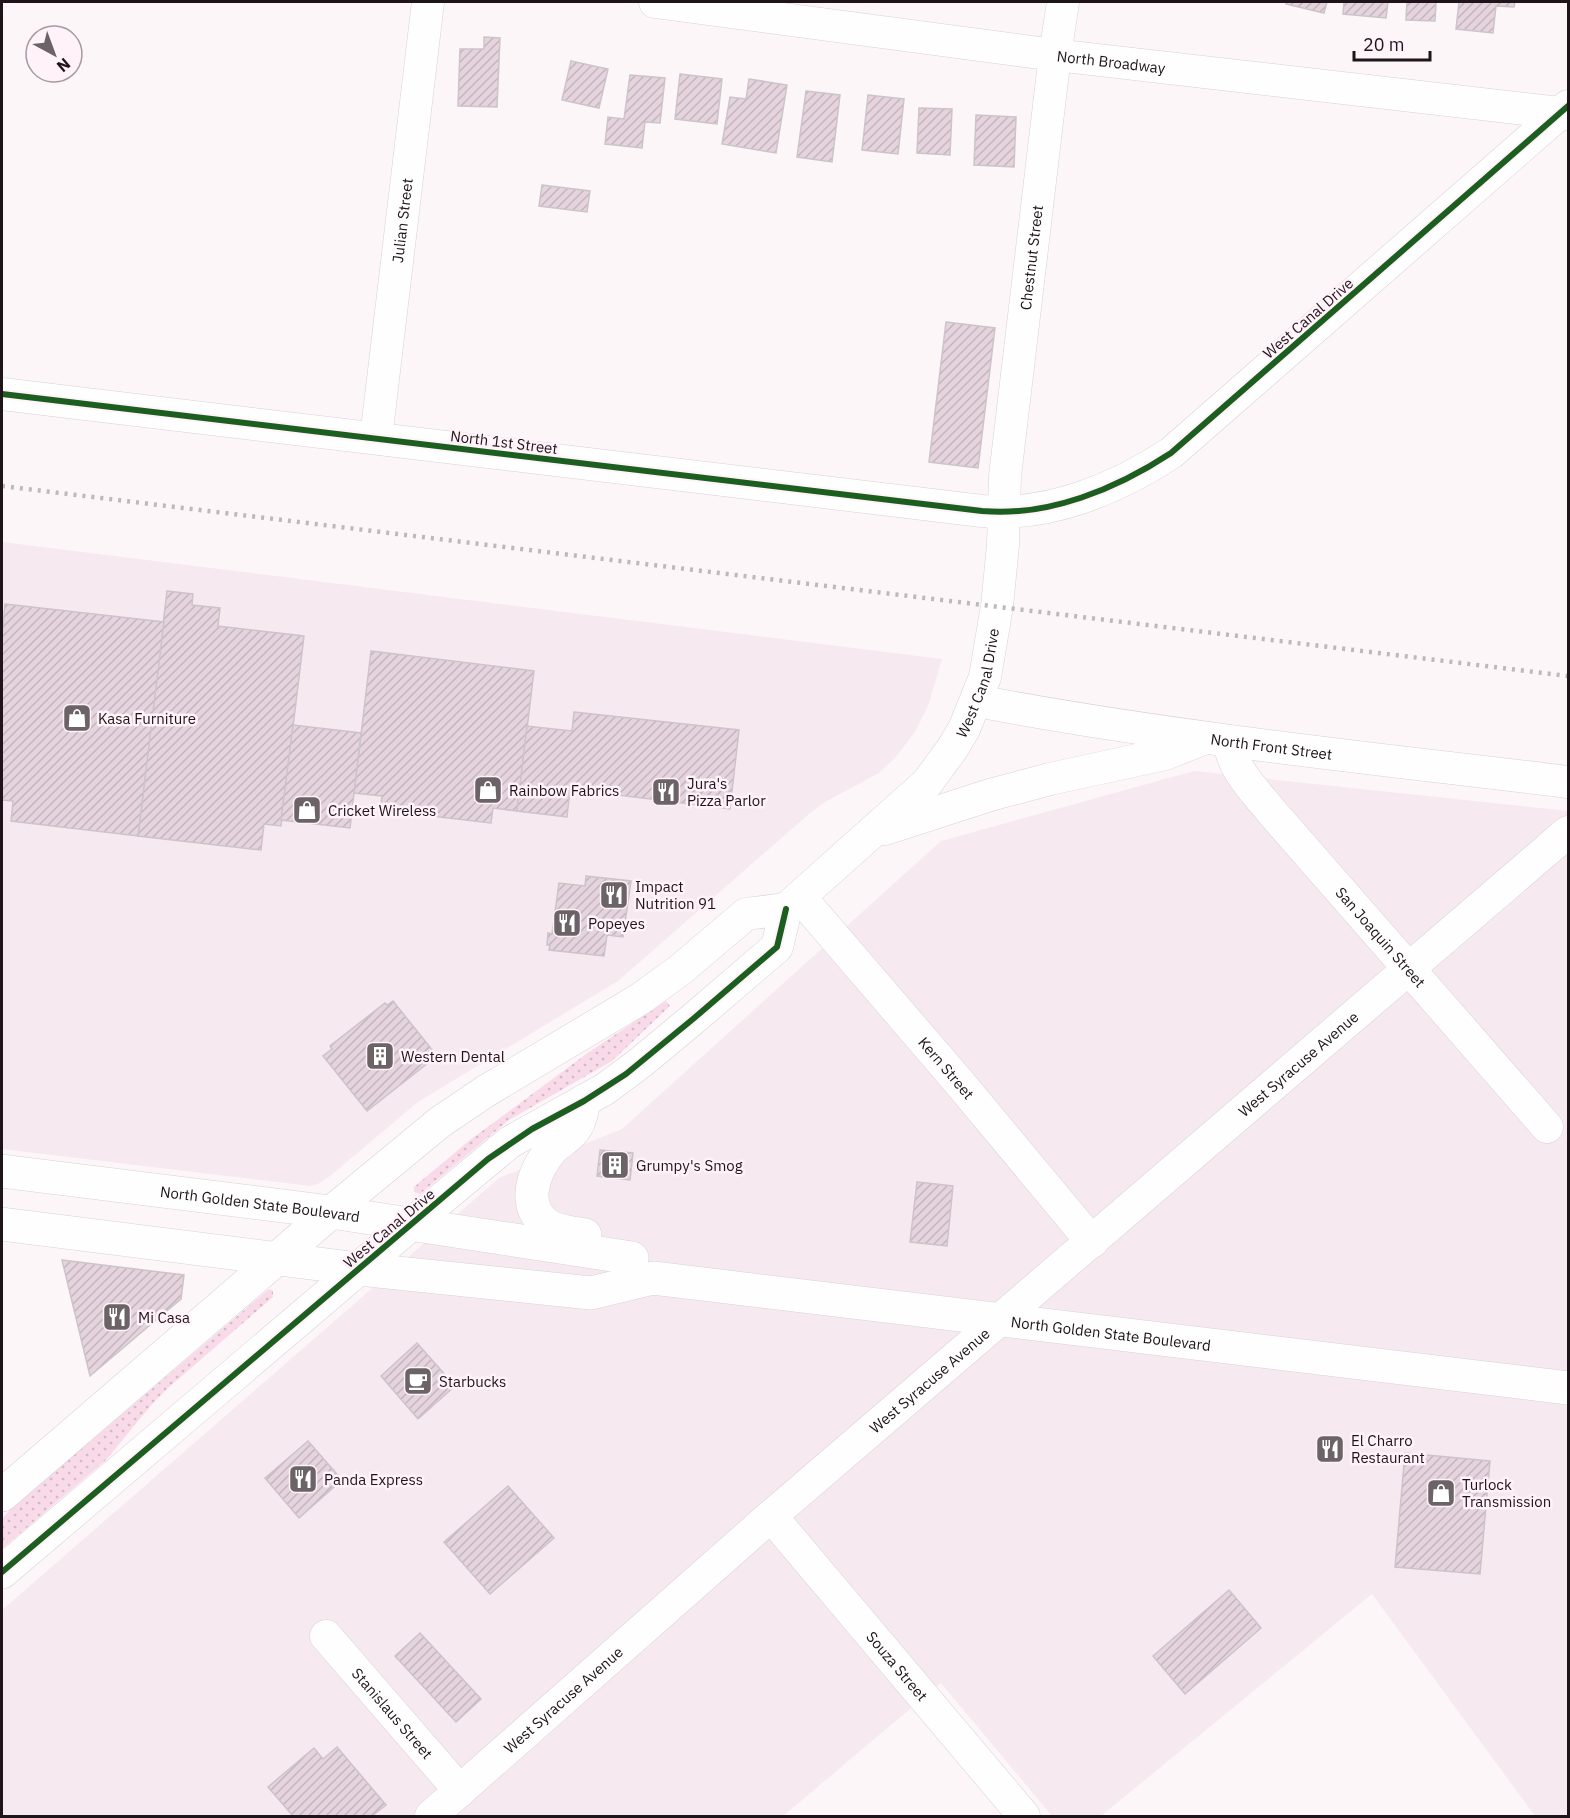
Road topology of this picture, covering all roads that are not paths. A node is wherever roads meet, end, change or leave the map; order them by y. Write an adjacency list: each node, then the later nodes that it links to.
1 (428, 2): 7 (street, Julian Street)
2 (655, 2): 4 (street, North Broadway)
3 (1063, 2): 4 (street, Chestnut Street)
4 (1055, 55): 5 (street, North Broadway); 8 (street, Chestnut Street)
5 (1566, 111): 8 (street, West Canal Drive)
6 (2, 394): 7 (street, North 1st Street)
7 (376, 438): 8 (street, North 1st Street)
8 (1004, 513): 9 (street, West Canal Drive)
9 (977, 701): 10 (street, North Front Street); 13 (street, West Canal Drive)
10 (1217, 740): 11 (street, North Front Street); 13 (street); 15 (street, San Joaquin Street)
11 (1569, 782)
12 (1569, 832): 15 (street, West Syracuse Avenue)
13 (873, 833): 14 (street, West Canal Drive)
14 (793, 903): 16 (street, West Canal Drive); 19 (street); 22 (street, Kern Street)
15 (1410, 969): 17 (street, San Joaquin Street); 22 (street, West Syracuse Avenue)
16 (584, 1101): 21 (street, West Canal Drive); 24 (main road)
17 (1547, 1127)
18 (2, 1171): 19 (main road, North Golden State Boulevard)
19 (331, 1212): 21 (main road, North Golden State Boulevard); 23 (main road)
20 (2, 1224): 23 (main road, North Golden State Boulevard)
21 (410, 1225): 24 (main road, North Golden State Boulevard); 25 (main road, West Canal Drive)
22 (1092, 1242): 26 (street, West Syracuse Avenue)
23 (278, 1258): 25 (main road, North Golden State Boulevard); 28 (main road)
24 (642, 1268): 25 (main road, North Golden State Boulevard); 26 (main road, North Golden State Boulevard)
25 (359, 1269): 30 (main road, West Canal Drive)
26 (1001, 1320): 27 (main road, North Golden State Boulevard); 29 (street, West Syracuse Avenue)
27 (1569, 1388)
28 (2, 1495)
29 (771, 1516): 32 (street, West Syracuse Avenue); 33 (street, Souza Street)
30 (2, 1572)
31 (326, 1636): 32 (street, Stanislaus Street)
32 (449, 1807)
33 (1024, 1816)

